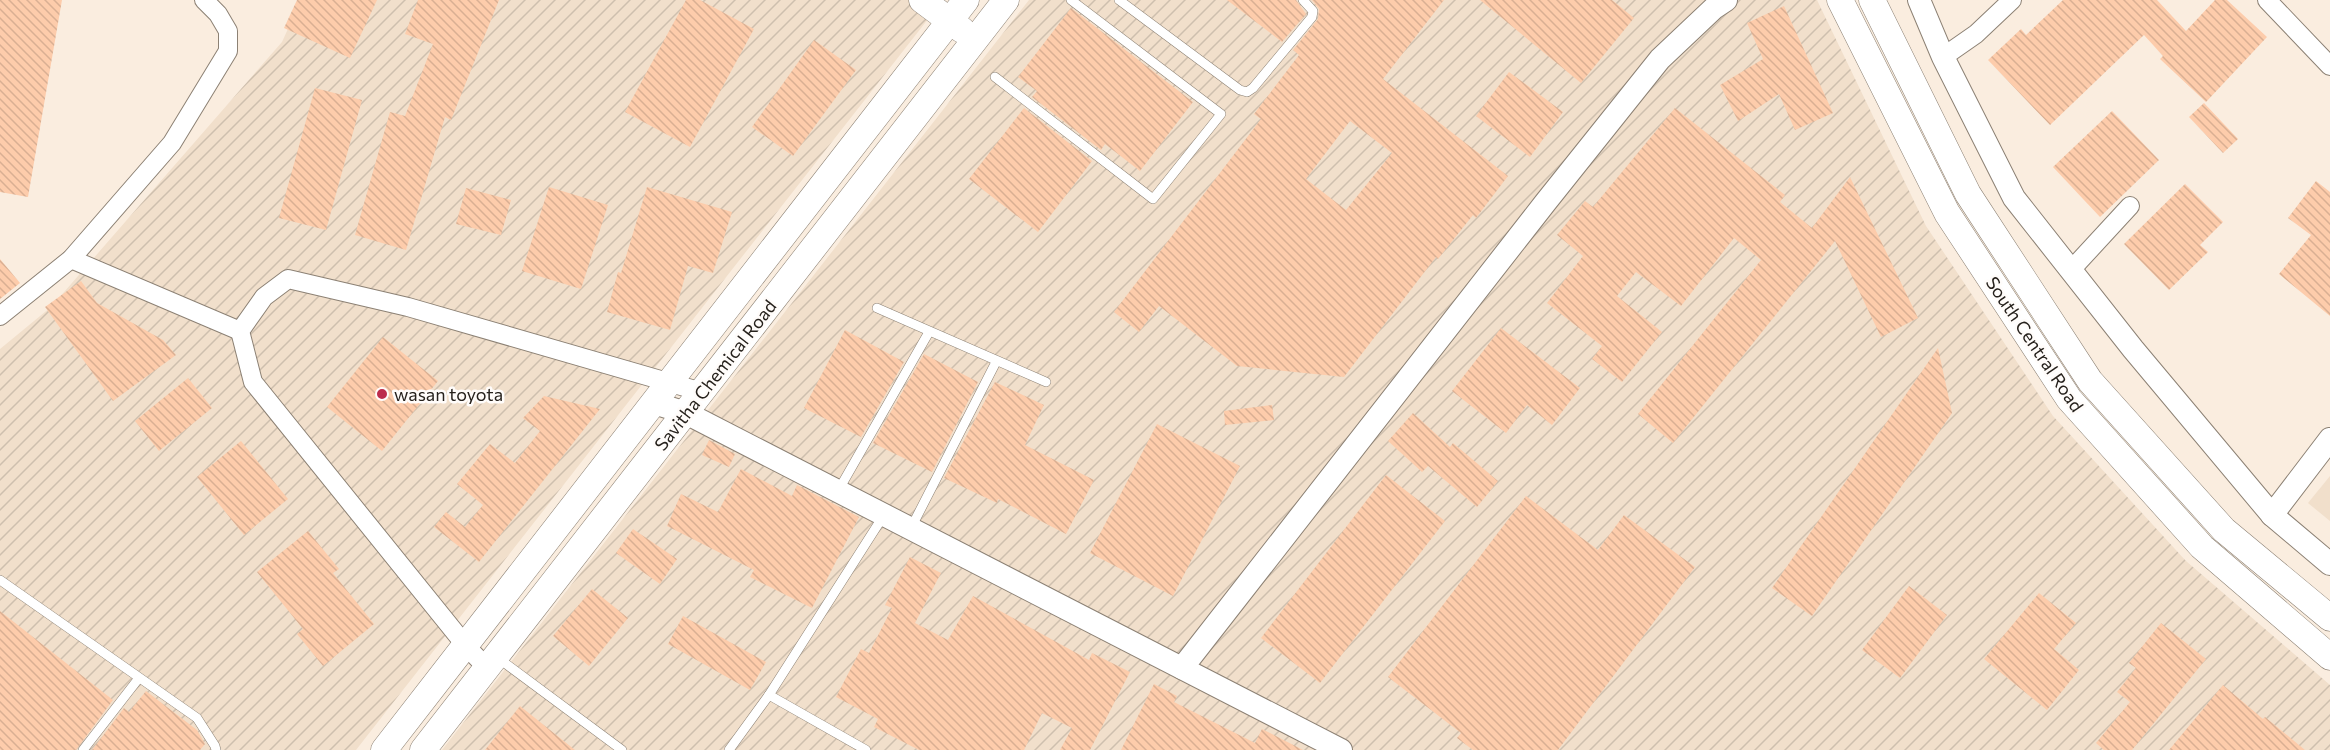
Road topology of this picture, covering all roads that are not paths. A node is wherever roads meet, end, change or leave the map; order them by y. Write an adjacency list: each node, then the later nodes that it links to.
1 (204, 0): 20 (street)
2 (922, 0): 14 (main road)
3 (966, 0): 14 (main road, Savitha Chemical Road)
4 (1006, 0): 15 (main road, Savitha Chemical Road)
5 (1071, 0): 18 (lane)
6 (1119, 0): 7 (lane)
7 (1303, 0)
8 (1726, 0): 43 (street)
9 (1840, 0): 41 (main road, South Central Road)
10 (1872, 0): 39 (main road, South Central Road)
11 (1919, 0): 16 (street)
12 (2012, 0): 16 (street)
13 (2267, 0): 17 (street)
14 (950, 21): 15 (main road); 27 (main road, Savitha Chemical Road)
15 (975, 40): 29 (main road, Savitha Chemical Road)
16 (1943, 57): 21 (street)
17 (2330, 66)
18 (995, 77)
19 (2130, 206): 21 (street)
20 (71, 259): 23 (street); 24 (street)
21 (2071, 270): 35 (street)
22 (877, 308): 25 (lane)
23 (0, 316)
24 (240, 331): 27 (street); 40 (street)
25 (929, 332): 26 (lane); 33 (lane)
26 (996, 362): 28 (lane); 36 (lane)
27 (670, 382): 29 (street); 30 (main road, Savitha Chemical Road)
28 (1046, 382)
29 (702, 392): 31 (main road, Savitha Chemical Road)
30 (654, 403): 31 (street); 40 (main road, Savitha Chemical Road)
31 (686, 413): 33 (street); 42 (main road, Savitha Chemical Road)
32 (2330, 439): 35 (street)
33 (838, 491): 34 (street)
34 (884, 515): 36 (street); 45 (lane)
35 (2272, 515): 37 (street)
36 (911, 528): 43 (street)
37 (2330, 564)
38 (0, 580): 44 (lane)
39 (2330, 618)
40 (466, 646): 42 (street); 48 (main road, Savitha Chemical Road)
41 (2330, 657)
42 (491, 662): 49 (main road, Savitha Chemical Road); 50 (lane)
43 (1182, 668): 53 (street)
44 (139, 678): 46 (lane); 47 (lane)
45 (769, 695): 51 (lane); 52 (lane)
46 (83, 750)
47 (216, 750)
48 (384, 750)
49 (423, 750)
50 (622, 750)
51 (729, 750)
52 (866, 750)
53 (1341, 750)

